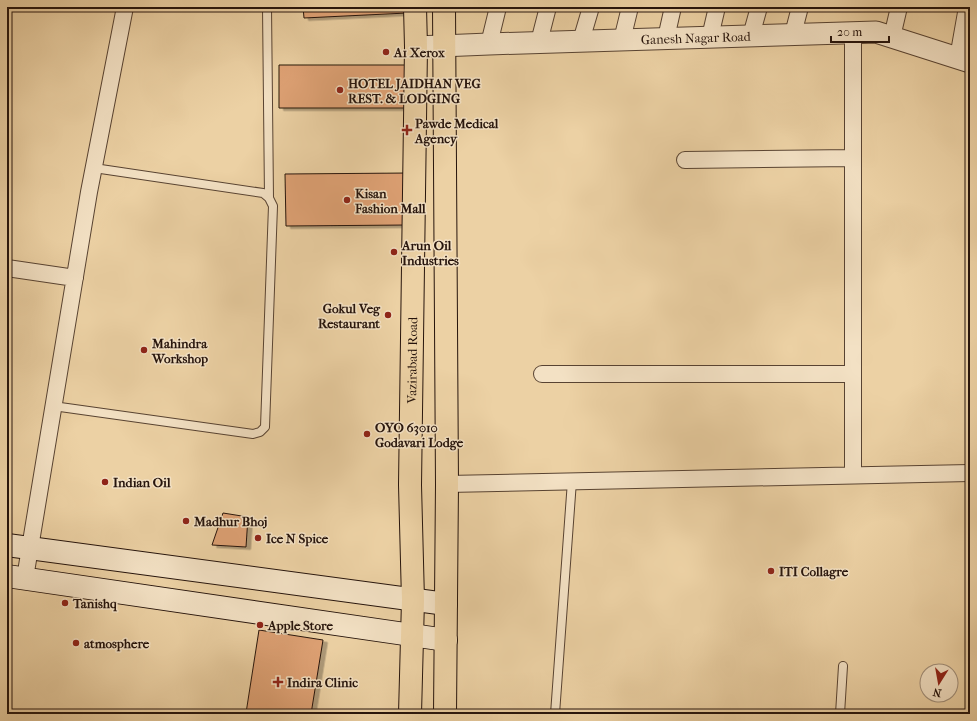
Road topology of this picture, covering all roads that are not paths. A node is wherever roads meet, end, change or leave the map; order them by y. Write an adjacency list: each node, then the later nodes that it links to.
1 (125, 7): 30 (street)
2 (267, 7): 31 (lane)
3 (415, 7): 26 (main road, Vazirabad Road)
4 (444, 7): 25 (main road)
5 (498, 7): 24 (street)
6 (548, 7): 23 (street)
7 (591, 7): 22 (street)
8 (630, 7): 21 (street)
9 (673, 7): 20 (street)
10 (717, 7): 18 (street)
11 (759, 7): 17 (street)
12 (800, 7): 16 (street)
13 (899, 7): 19 (street)
14 (967, 7): 27 (street)
15 (853, 33): 16 (street, Ganesh Nagar Road); 19 (street, Ganesh Nagar Road); 28 (street)
16 (793, 34): 17 (street, Ganesh Nagar Road)
17 (751, 36): 18 (street, Ganesh Nagar Road)
18 (710, 37): 20 (street, Ganesh Nagar Road)
19 (892, 37): 27 (street, Ganesh Nagar Road)
20 (666, 38): 21 (street, Ganesh Nagar Road)
21 (622, 40): 22 (street, Ganesh Nagar Road)
22 (582, 41): 23 (street, Ganesh Nagar Road)
23 (540, 42): 24 (street, Ganesh Nagar Road)
24 (489, 44): 25 (street, Ganesh Nagar Road)
25 (445, 45): 26 (street, Ganesh Nagar Road); 40 (main road)
26 (416, 47): 44 (main road, Vazirabad Road)
27 (964, 60)
28 (853, 158): 29 (street); 35 (street)
29 (685, 160)
30 (94, 168): 31 (lane); 33 (street)
31 (269, 198): 36 (lane)
32 (7, 268): 33 (street)
33 (75, 278): 36 (street)
34 (542, 374): 35 (street)
35 (852, 374): 38 (street)
36 (53, 406): 42 (street)
37 (970, 473): 38 (street)
38 (853, 475): 39 (street)
39 (572, 481): 40 (street); 51 (lane)
40 (447, 484): 45 (main road)
41 (7, 545): 42 (main road)
42 (29, 548): 43 (street); 44 (main road)
43 (16, 577): 46 (main road)
44 (413, 600): 45 (main road); 46 (main road, Vazirabad Road)
45 (446, 604): 47 (main road)
46 (412, 636): 47 (main road); 49 (main road, Vazirabad Road)
47 (446, 640): 50 (main road)
48 (843, 666): 52 (lane)
49 (410, 714)
50 (445, 714)
51 (555, 714)
52 (840, 714)

